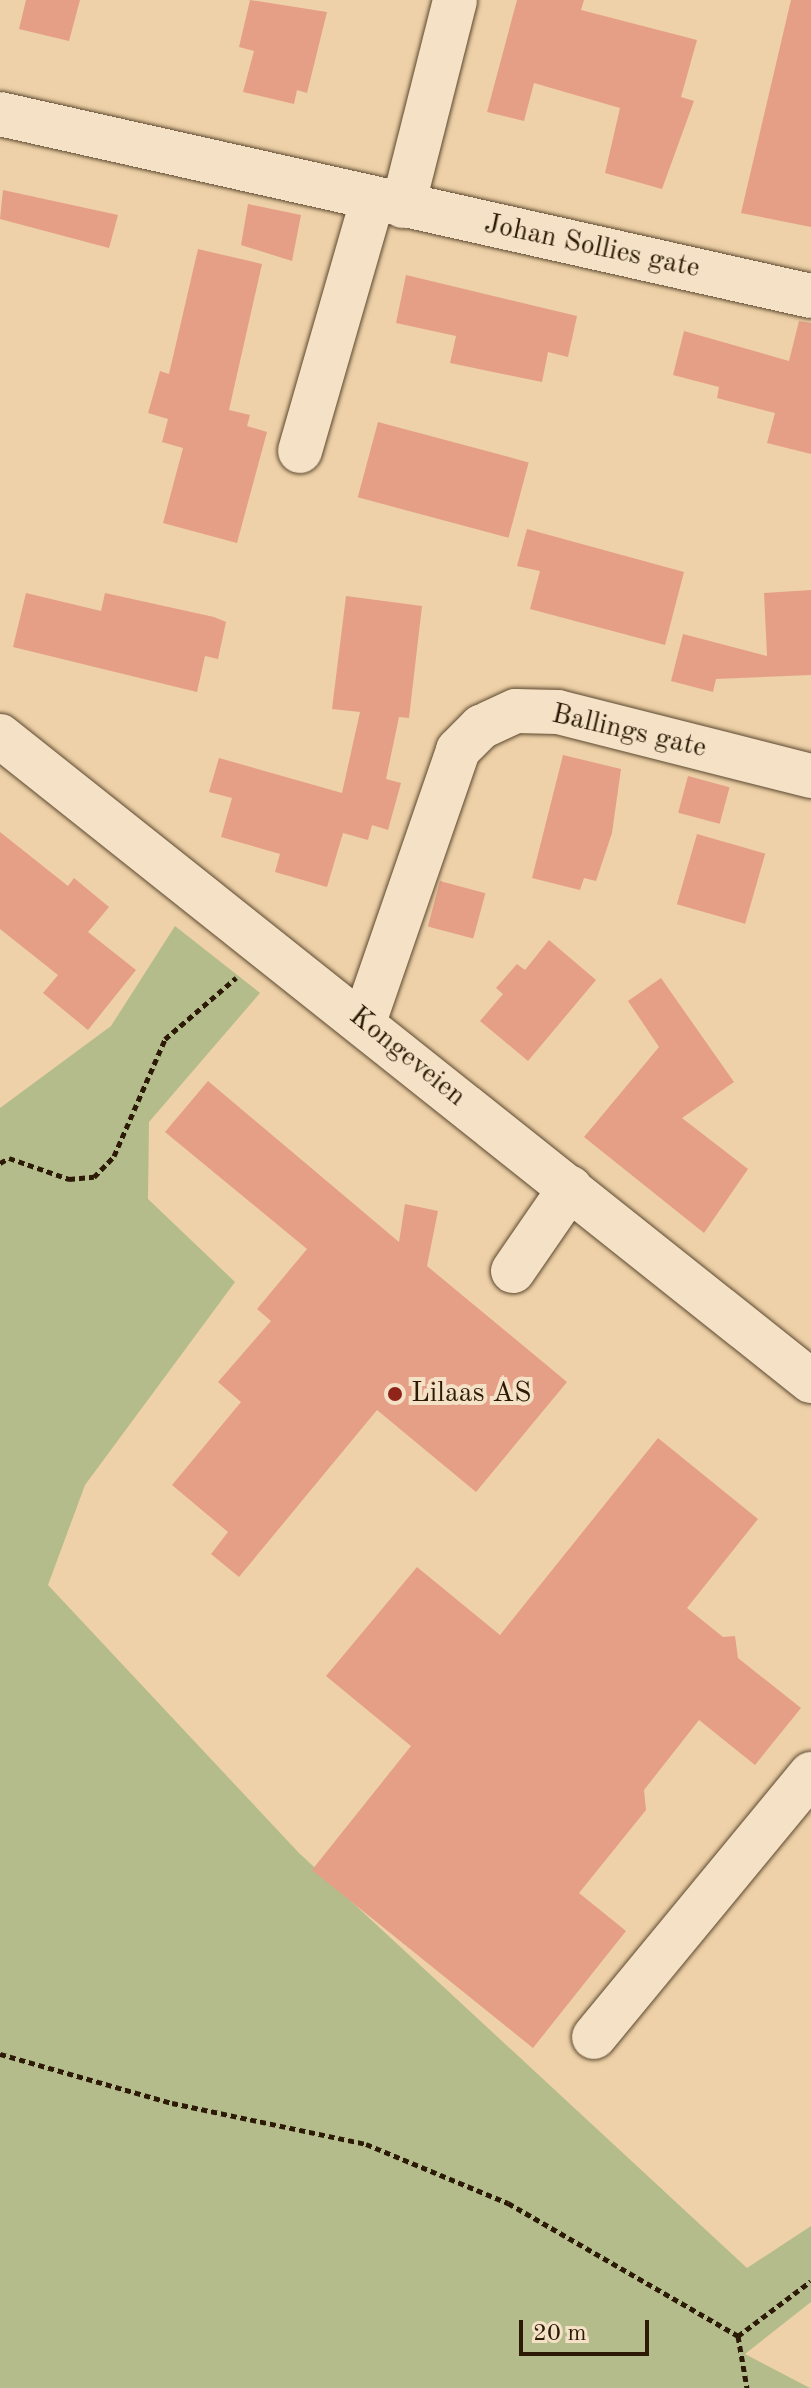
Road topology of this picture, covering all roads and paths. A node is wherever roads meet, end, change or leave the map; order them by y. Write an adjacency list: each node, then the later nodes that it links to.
1 (455, 0): 3 (street)
2 (0, 114): 3 (street, Johan Sollies gate)
3 (388, 202): 4 (street, Johan Sollies gate); 5 (street)
4 (811, 296)
5 (300, 451)
6 (0, 736): 8 (street, Kongeveien)
7 (811, 776): 9 (street, Ballings gate)
8 (269, 948): 9 (street, Kongeveien); 10 (path)
9 (364, 1022): 11 (street, Kongeveien)
10 (0, 1163)
11 (570, 1188): 12 (street); 13 (street, Kongeveien)
12 (513, 1271)
13 (811, 1381)
14 (811, 1774): 15 (street)
15 (594, 2037)
16 (0, 2054): 18 (path)
17 (811, 2281): 18 (path)
18 (738, 2336): 19 (path)
19 (747, 2388)

